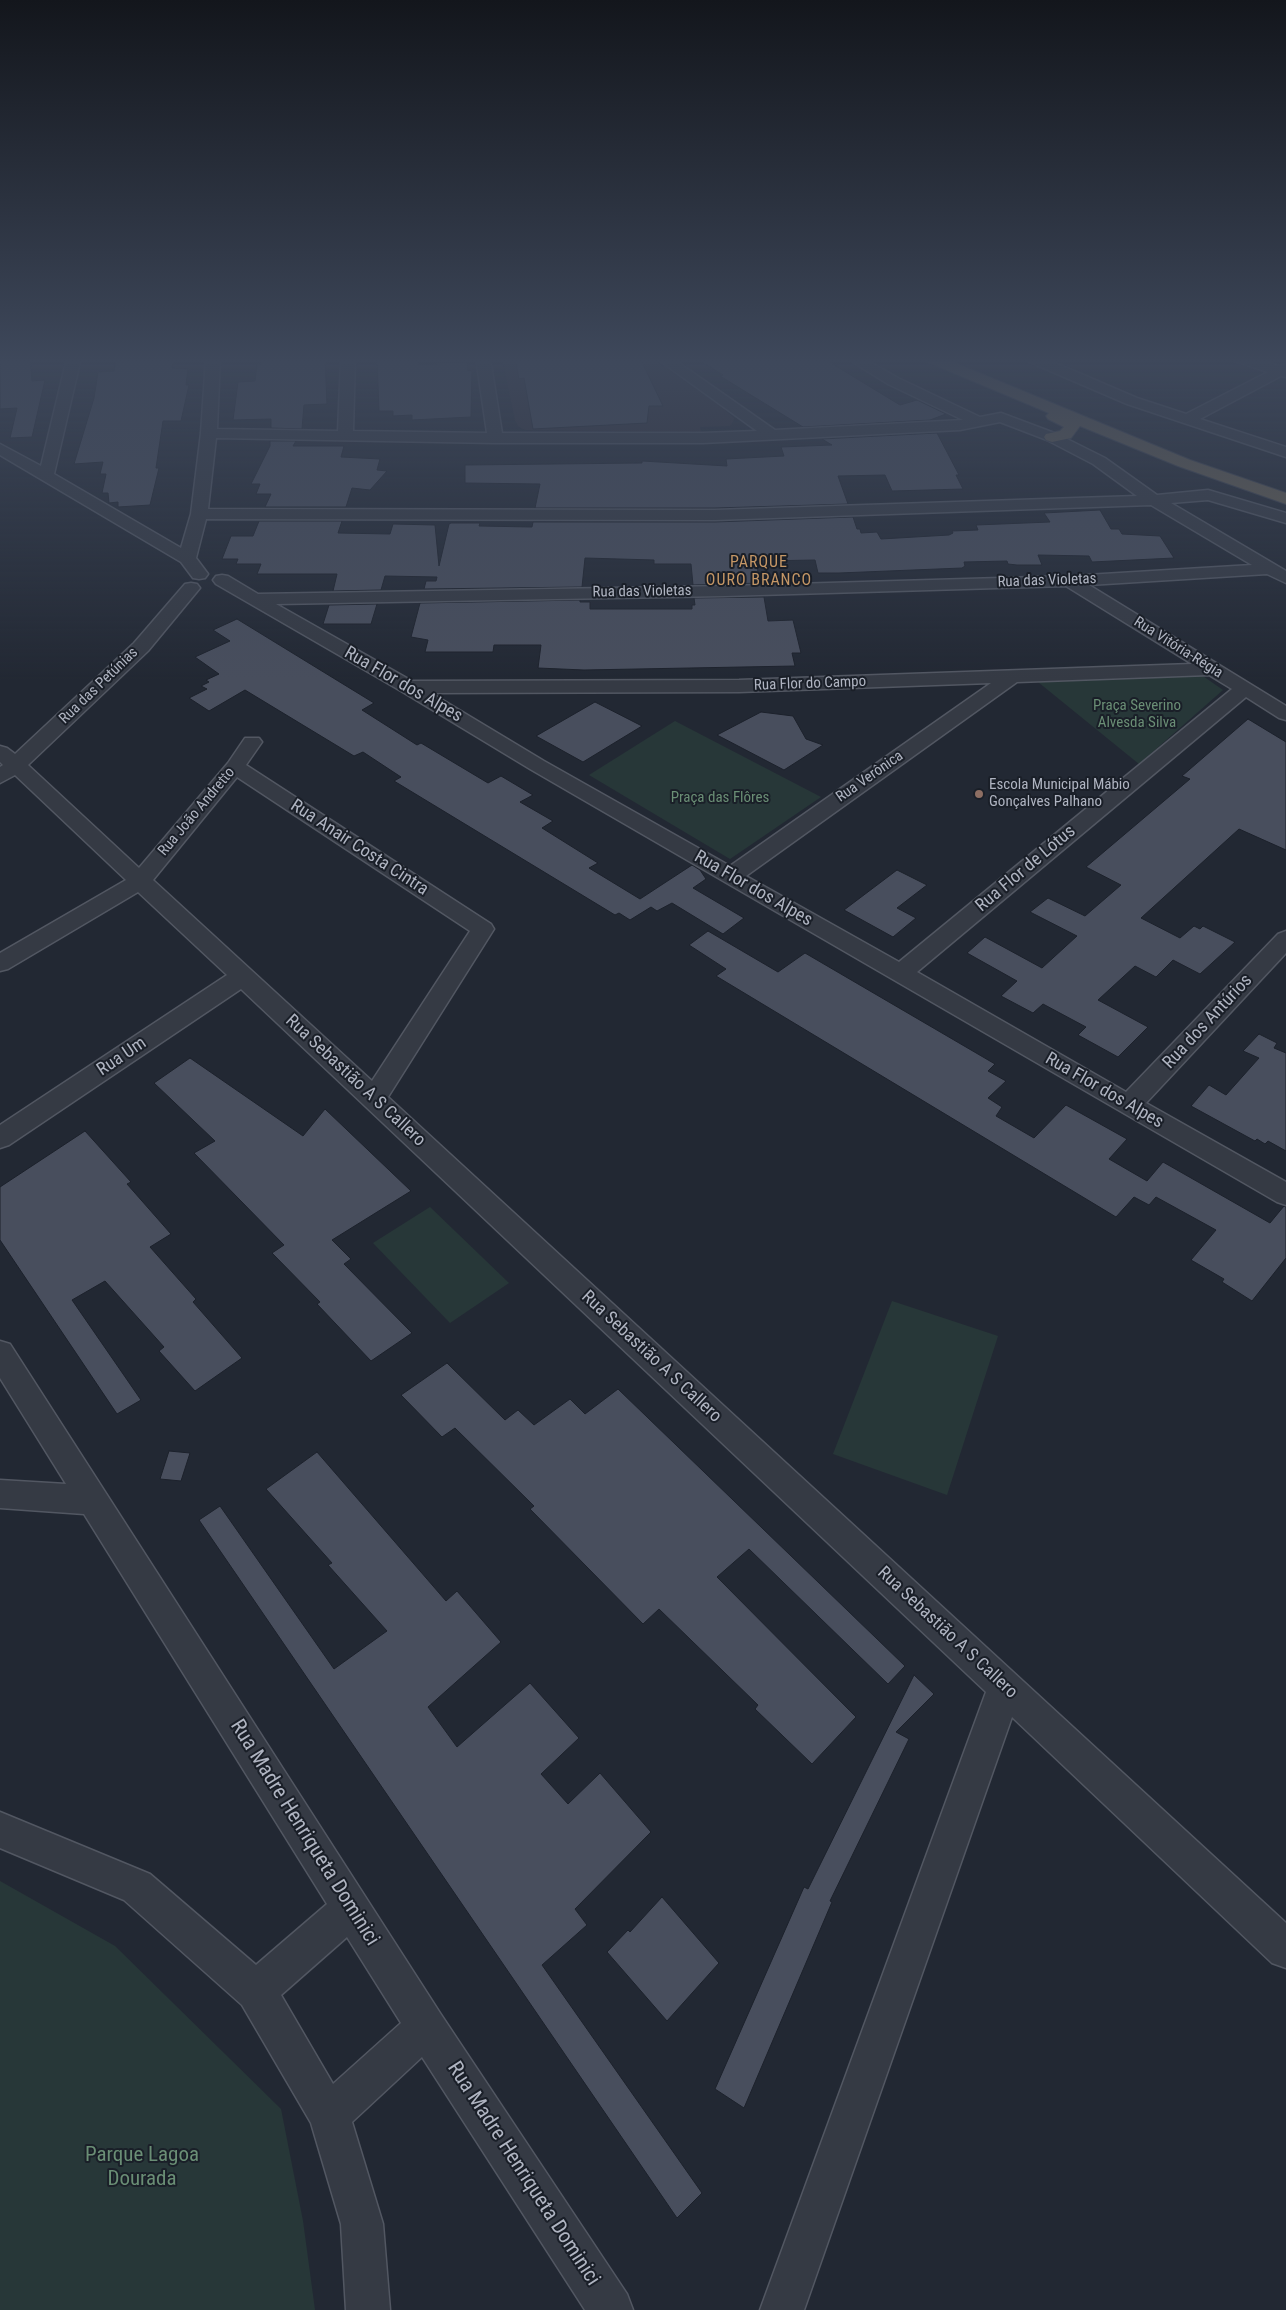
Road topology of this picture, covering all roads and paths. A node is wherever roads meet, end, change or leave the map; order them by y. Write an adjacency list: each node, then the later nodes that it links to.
1 (29, 466): 8 (street)
2 (48, 466): 8 (street)
3 (205, 466): 12 (street)
4 (1078, 466): 11 (street)
5 (1106, 466): 11 (street)
6 (1192, 466): 10 (highway)
7 (1227, 466): 9 (highway)
8 (46, 476): 14 (street)
9 (1286, 484)
10 (1286, 499)
11 (1154, 500): 12 (street); 13 (street); 15 (street)
12 (199, 514): 14 (street)
13 (1286, 518)
14 (187, 558): 17 (street)
15 (1270, 569): 16 (street); 18 (street, Rua das Violetas)
16 (1286, 578)
17 (195, 581): 19 (street, Rua Flor dos Alpes); 26 (street, Rua das Petúnias)
18 (1070, 581): 19 (street, Rua das Violetas); 20 (street, Rua Vitória-Régia)
19 (254, 599): 22 (street, Rua Flor dos Alpes)
20 (1212, 669): 21 (street, Rua Flor do Campo); 23 (street, Rua Vitória-Régia)
21 (1010, 678): 22 (street, Rua Flor do Campo); 28 (street, Rua Verônica)
22 (408, 687): 28 (street, Rua Flor dos Alpes)
23 (1244, 689): 24 (street, Rua Vitória-Régia); 32 (street, Rua Flor de Lótus)
24 (1286, 714)
25 (252, 742): 27 (street, Rua João Andretto)
26 (5, 765): 29 (street, Rua Sebastião A S Callero)
27 (234, 767): 29 (street, Rua João Andretto); 34 (street, Rua Anair Costa Cintra)
28 (731, 876): 32 (street, Rua Flor dos Alpes)
29 (140, 881): 31 (street); 33 (street, Rua Sebastião A S Callero)
30 (1286, 940): 35 (street, Rua dos Antúrios)
31 (0, 963)
32 (900, 974): 35 (street, Rua Flor dos Alpes)
33 (243, 976): 34 (street, Rua Sebastião A S Callero); 36 (street, Rua Um)
34 (374, 1098): 41 (street, Rua Sebastião A S Callero)
35 (1129, 1106): 37 (street, Rua Flor dos Alpes)
36 (0, 1138)
37 (1286, 1195)
38 (0, 1354): 40 (street, Rua Madre Henriqueta Dominici)
39 (0, 1494): 40 (street)
40 (94, 1500): 43 (street, Rua Madre Henriqueta Dominici)
41 (1005, 1687): 44 (street, Rua Sebastião A S Callero); 50 (street)
42 (0, 1830): 45 (street)
43 (352, 1907): 45 (street); 46 (street, Rua Madre Henriqueta Dominici)
44 (1286, 1949)
45 (256, 1991): 47 (street)
46 (426, 2026): 47 (street); 49 (street, Rua Madre Henriqueta Dominici)
47 (330, 2115): 48 (street)
48 (368, 2310)
49 (611, 2310)
50 (782, 2310)

